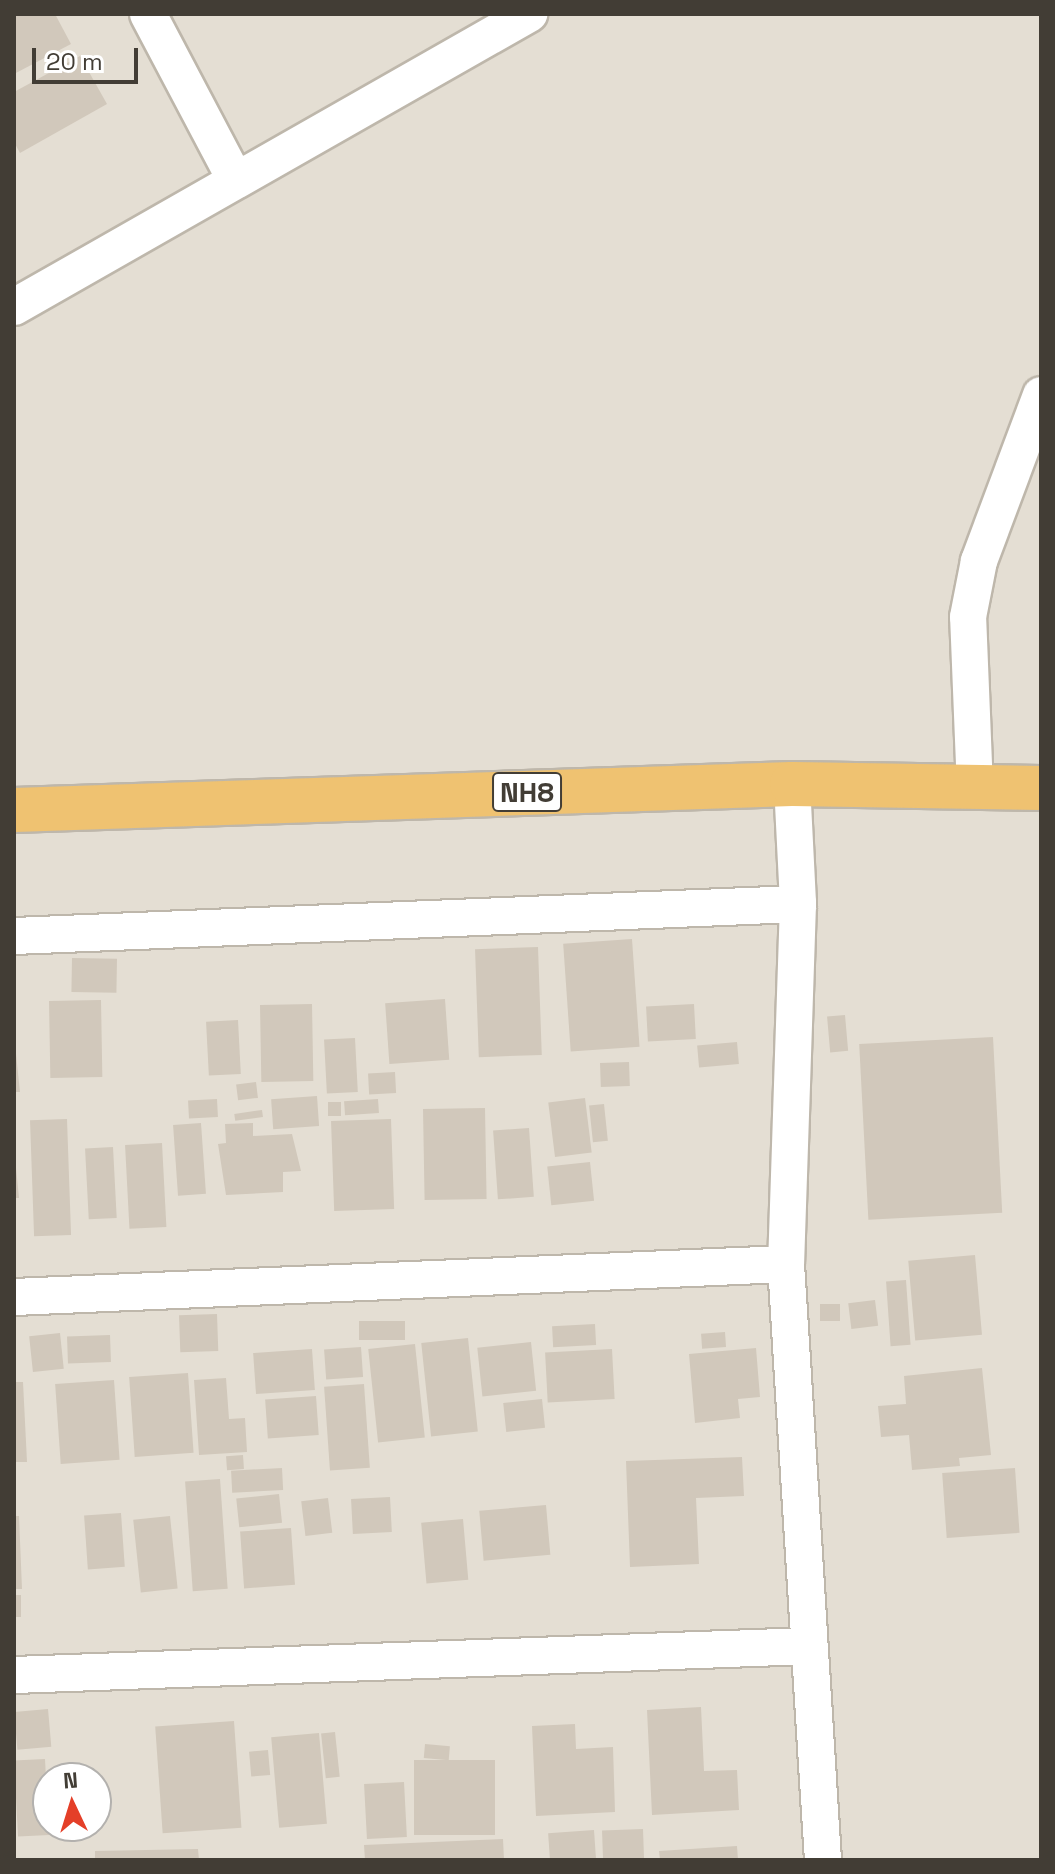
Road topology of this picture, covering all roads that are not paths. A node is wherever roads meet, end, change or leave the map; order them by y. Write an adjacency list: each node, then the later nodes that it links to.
1 (148, 14): 3 (street)
2 (529, 14): 3 (street)
3 (235, 179): 4 (street)
4 (14, 307)
5 (1041, 395): 8 (street)
6 (792, 784): 8 (highway, NH8); 9 (highway, NH8); 10 (street)
7 (1041, 788): 8 (highway, NH8)
8 (975, 789)
9 (14, 810)
10 (798, 904): 11 (street); 12 (street)
11 (14, 936)
12 (786, 1264): 13 (street); 14 (street)
13 (14, 1297)
14 (809, 1646): 15 (street); 16 (street)
15 (14, 1675)
16 (823, 1860)

